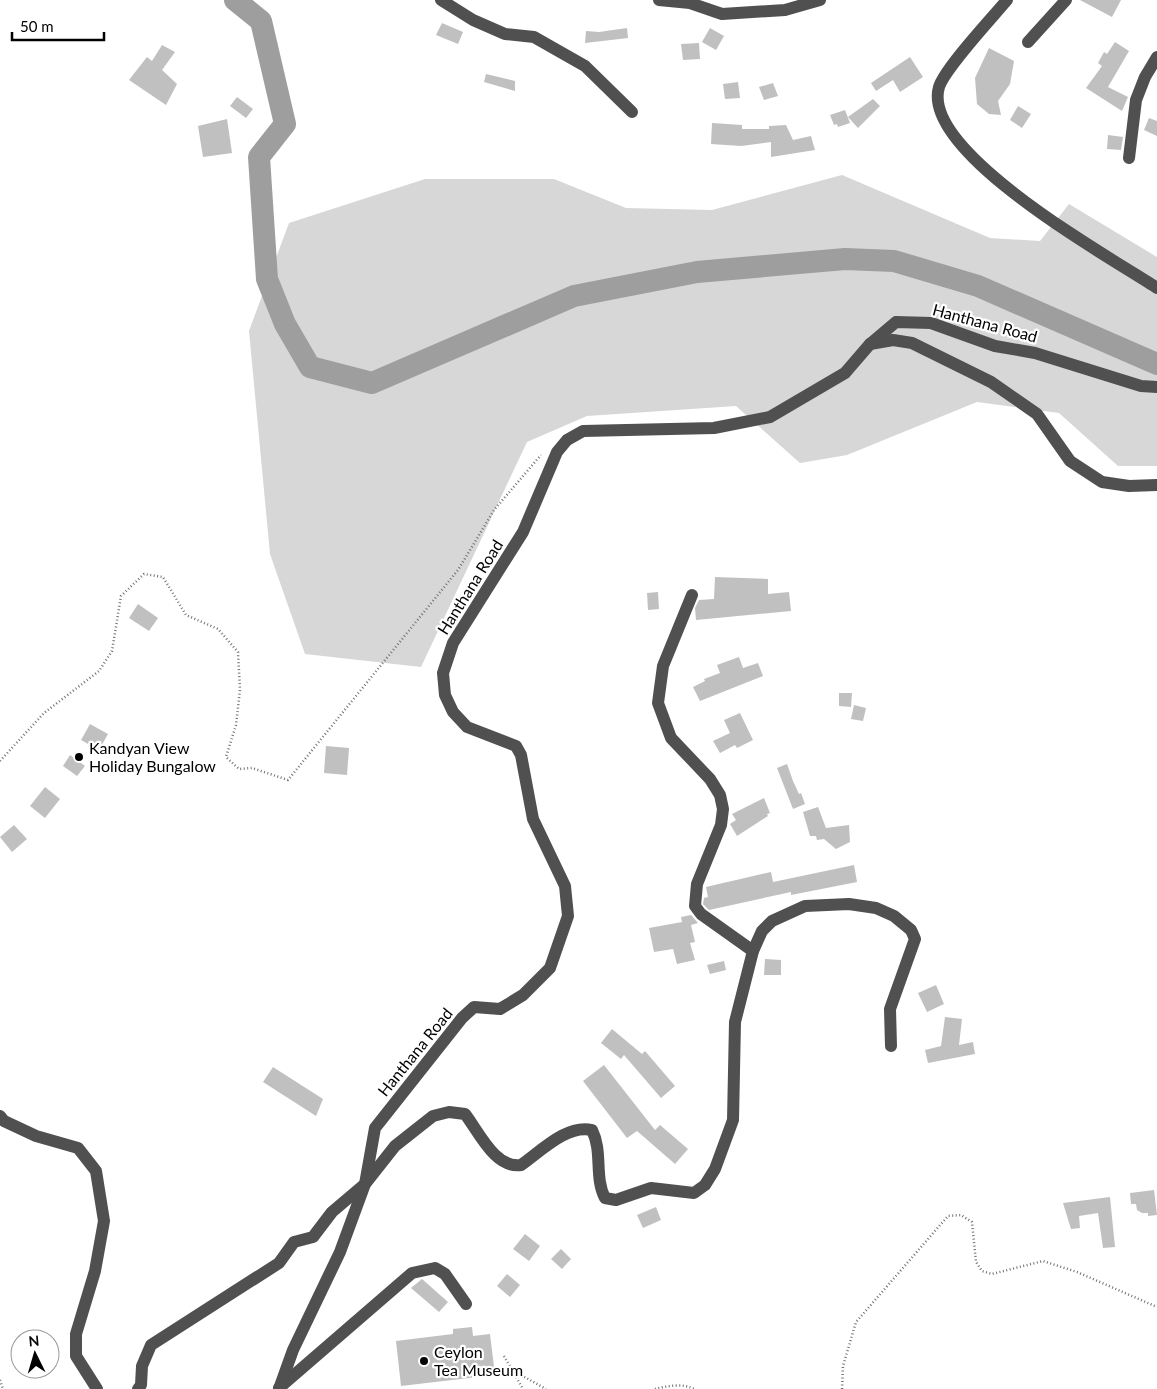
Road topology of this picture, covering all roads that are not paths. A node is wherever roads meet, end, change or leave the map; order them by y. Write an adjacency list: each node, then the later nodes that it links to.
1 (441, 0): 8 (street)
2 (659, 0): 3 (street)
3 (820, 0)
4 (1007, 0): 10 (street)
5 (1066, 0): 6 (street)
6 (1028, 42)
7 (1157, 57): 9 (street)
8 (632, 112)
9 (1129, 158)
10 (1157, 288)
11 (870, 344): 12 (street, Hanthana Road); 13 (street); 18 (street, Hanthana Road)
12 (1157, 388)
13 (1157, 484)
14 (692, 596): 15 (street)
15 (753, 951): 16 (street); 18 (street)
16 (891, 1046)
17 (0, 1116): 20 (street)
18 (365, 1184): 21 (street); 22 (street, Hanthana Road)
19 (466, 1304): 22 (street)
20 (97, 1389)
21 (138, 1389)
22 (279, 1389)

